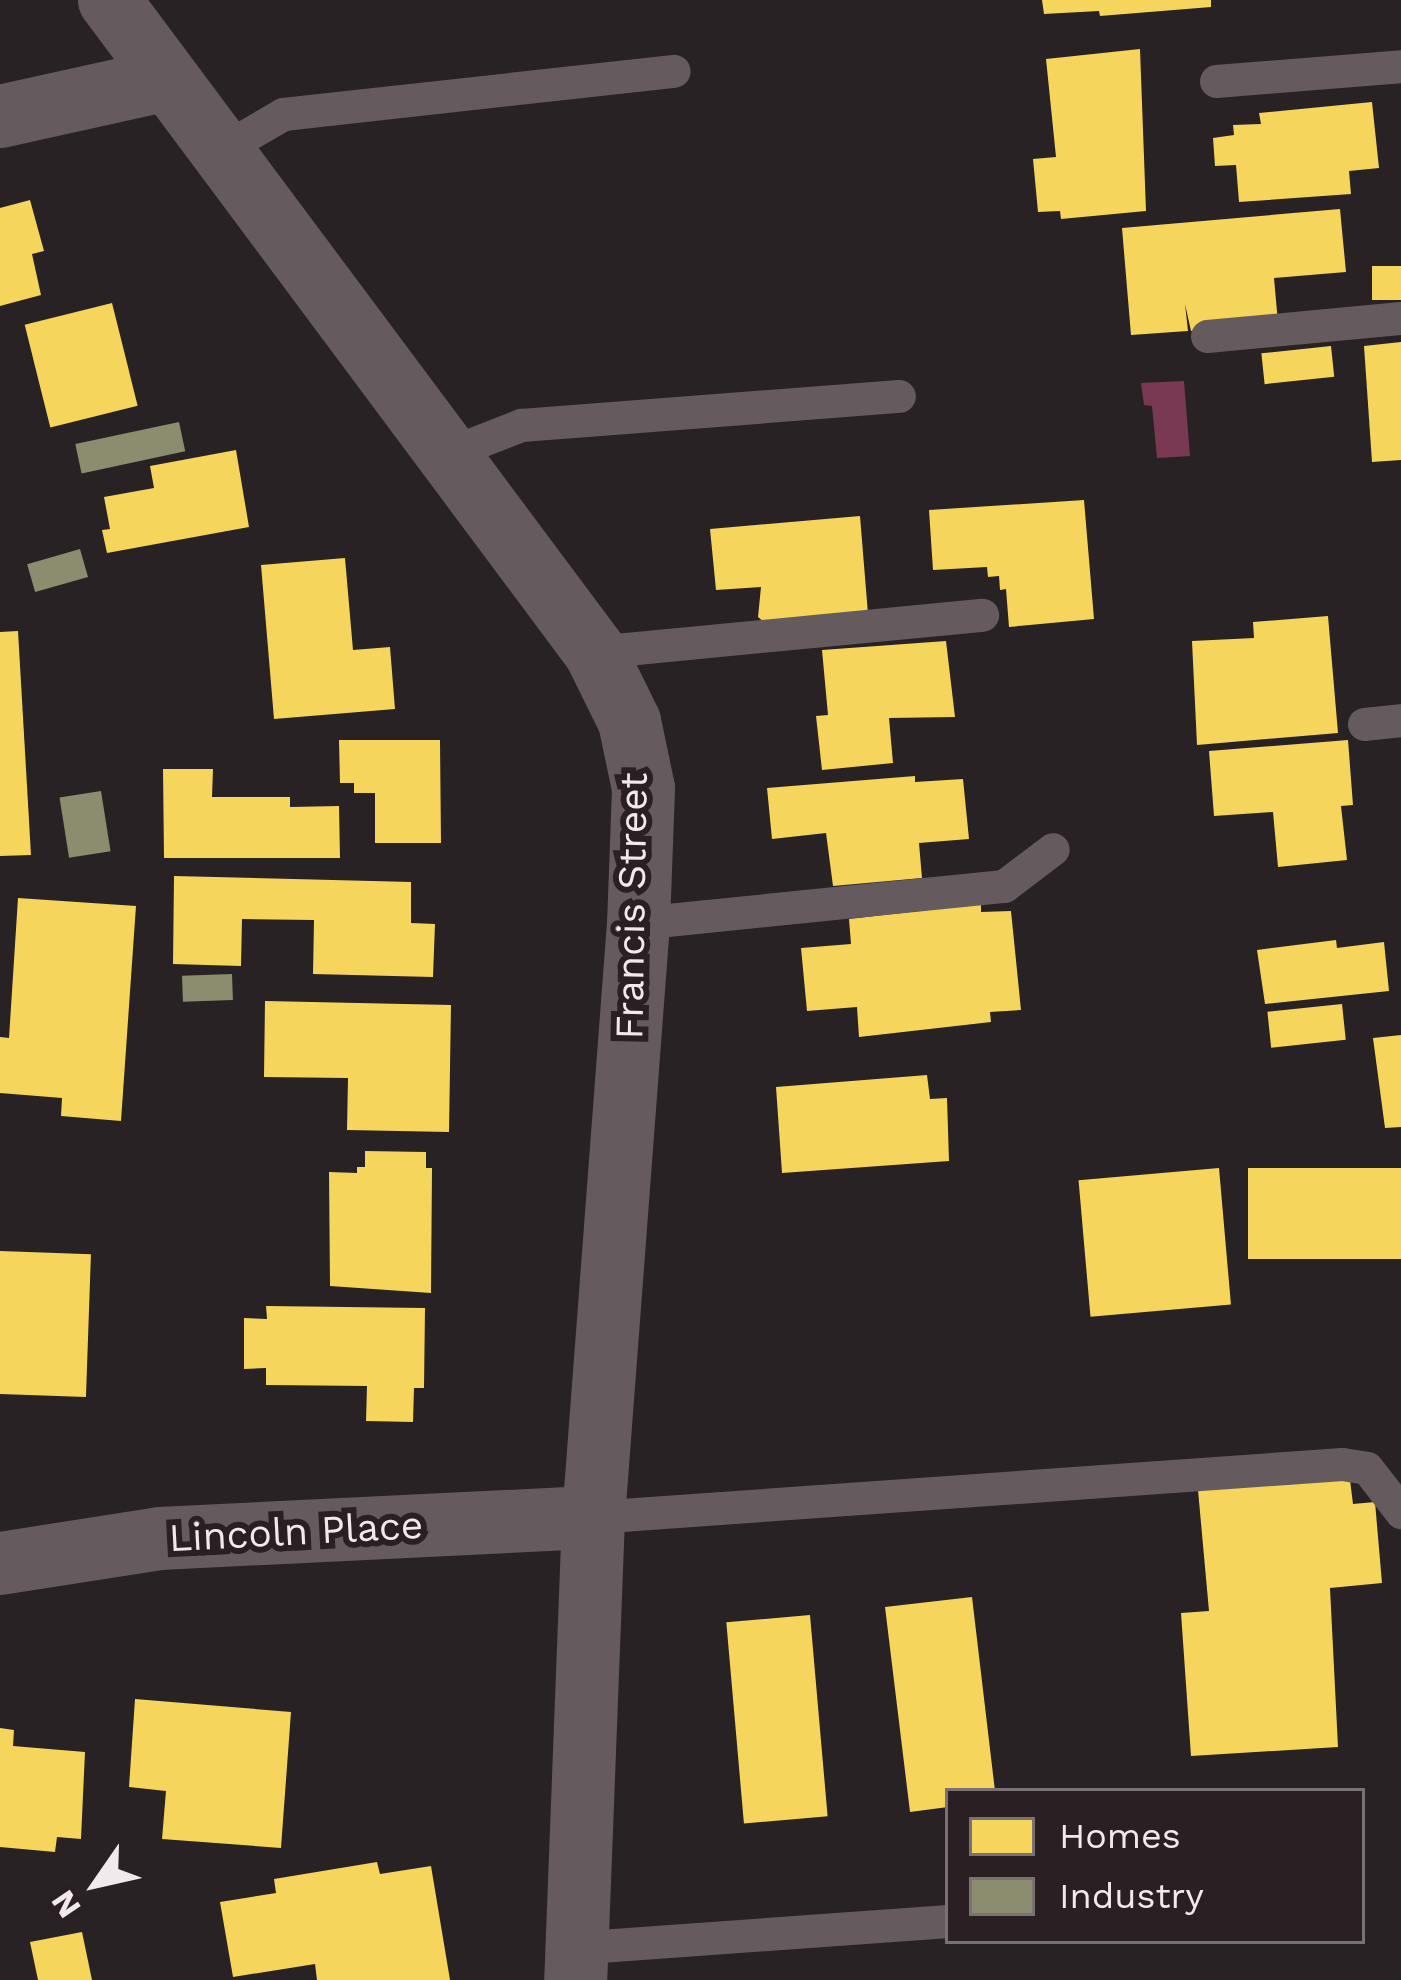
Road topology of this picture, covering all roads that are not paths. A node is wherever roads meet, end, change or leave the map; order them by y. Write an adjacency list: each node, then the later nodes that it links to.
1 (109, 0): 4 (street, Francis Street)
2 (1401, 66): 5 (lane)
3 (674, 71): 7 (lane)
4 (167, 79): 6 (street); 7 (street, Francis Street)
5 (1216, 81)
6 (0, 116)
7 (221, 150): 11 (street, Francis Street)
8 (1401, 318): 9 (lane)
9 (1207, 336)
10 (899, 396): 11 (lane)
11 (444, 455): 13 (street, Francis Street)
12 (982, 615): 13 (lane)
13 (595, 652): 17 (street, Francis Street)
14 (1401, 720): 15 (lane)
15 (1364, 724)
16 (1053, 849): 17 (lane)
17 (638, 923): 19 (street, Francis Street)
18 (1401, 1512): 19 (lane)
19 (593, 1517): 20 (street, Lincoln Place); 22 (street, Francis Street)
20 (0, 1563)
21 (945, 1922): 22 (lane)
22 (574, 1964)

